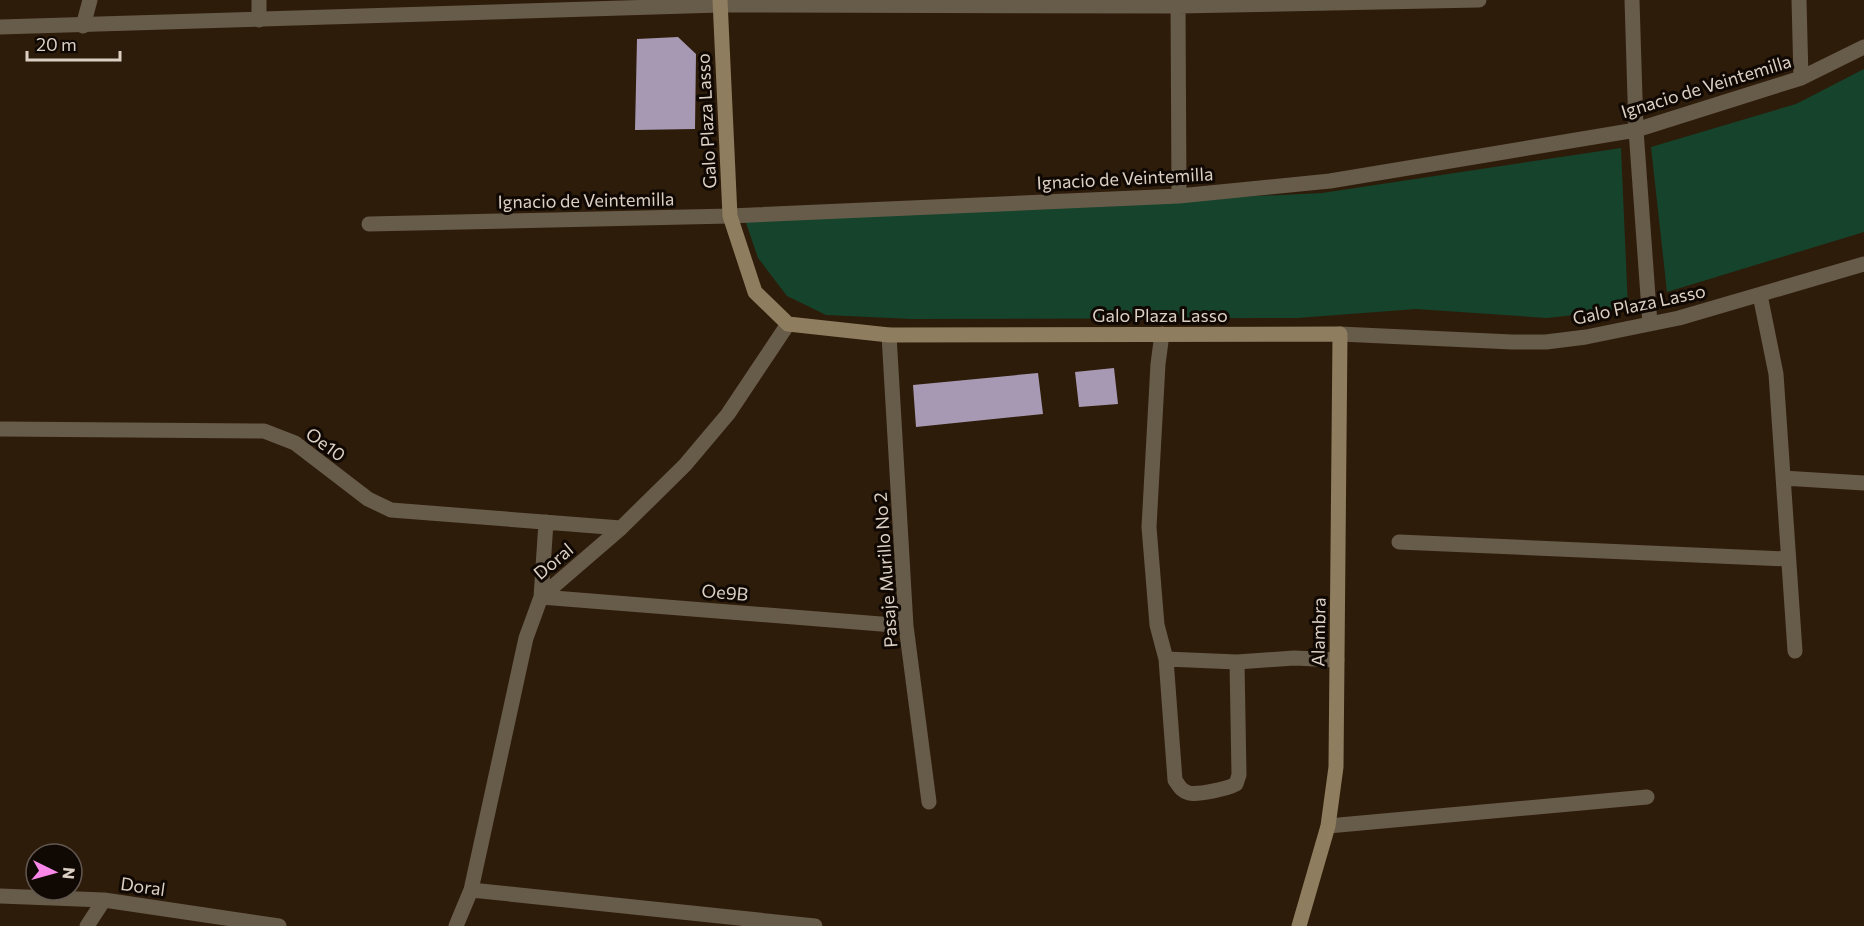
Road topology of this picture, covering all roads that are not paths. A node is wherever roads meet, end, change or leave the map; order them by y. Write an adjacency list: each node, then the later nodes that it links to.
1 (90, 0): 11 (street)
2 (259, 0): 10 (street)
3 (1458, 0): 4 (street); 9 (street)
4 (1479, 0)
5 (1632, 0): 15 (street)
6 (1799, 0): 14 (street)
7 (720, 3): 8 (street); 10 (street); 17 (street, Galo Plaza Lasso)
8 (909, 3): 9 (street)
9 (1178, 3): 16 (street)
10 (259, 20): 11 (street)
11 (83, 26): 12 (street)
12 (0, 27)
13 (1864, 47): 14 (street, Ignacio de Veintemilla)
14 (1801, 78): 15 (street, Ignacio de Veintemilla)
15 (1636, 129): 16 (street, Ignacio de Veintemilla); 22 (street)
16 (1179, 196): 17 (street, Ignacio de Veintemilla)
17 (730, 216): 18 (street, Ignacio de Veintemilla); 21 (street, Galo Plaza Lasso)
18 (369, 224)
19 (1864, 264): 20 (street, Galo Plaza Lasso)
20 (1760, 295): 22 (street, Galo Plaza Lasso); 27 (street)
21 (788, 324): 25 (street, Galo Plaza Lasso); 30 (street, Doral)
22 (1650, 324): 24 (street, Galo Plaza Lasso)
23 (1162, 334): 24 (street, Galo Plaza Lasso); 25 (street, Galo Plaza Lasso); 36 (street)
24 (1340, 334): 37 (street, Alambra)
25 (889, 335): 34 (street, Pasaje Murillo No 2)
26 (0, 429): 29 (street, Oe10)
27 (1783, 478): 28 (street); 32 (street)
28 (1864, 483)
29 (546, 522): 30 (street, Oe10); 33 (street)
30 (621, 528): 33 (street, Doral)
31 (1399, 542): 32 (street)
32 (1788, 559): 35 (street)
33 (540, 597): 34 (street, Oe9B); 42 (street, Doral)
34 (906, 626): 40 (street, Pasaje Murillo No 2)
35 (1795, 651)
36 (1166, 659): 38 (street); 38 (street)
37 (1337, 660): 38 (street); 41 (street, Alambra)
38 (1237, 662)
39 (1647, 797): 41 (street)
40 (929, 802)
41 (1328, 826): 50 (street, Alambra)
42 (471, 890): 48 (street, Doral); 49 (street)
43 (0, 896): 44 (street, Doral)
44 (104, 900): 45 (street, Doral); 46 (street)
45 (250, 924): 47 (street, Doral)
46 (87, 926)
47 (279, 926)
48 (456, 926)
49 (813, 926)
50 (1299, 926)

